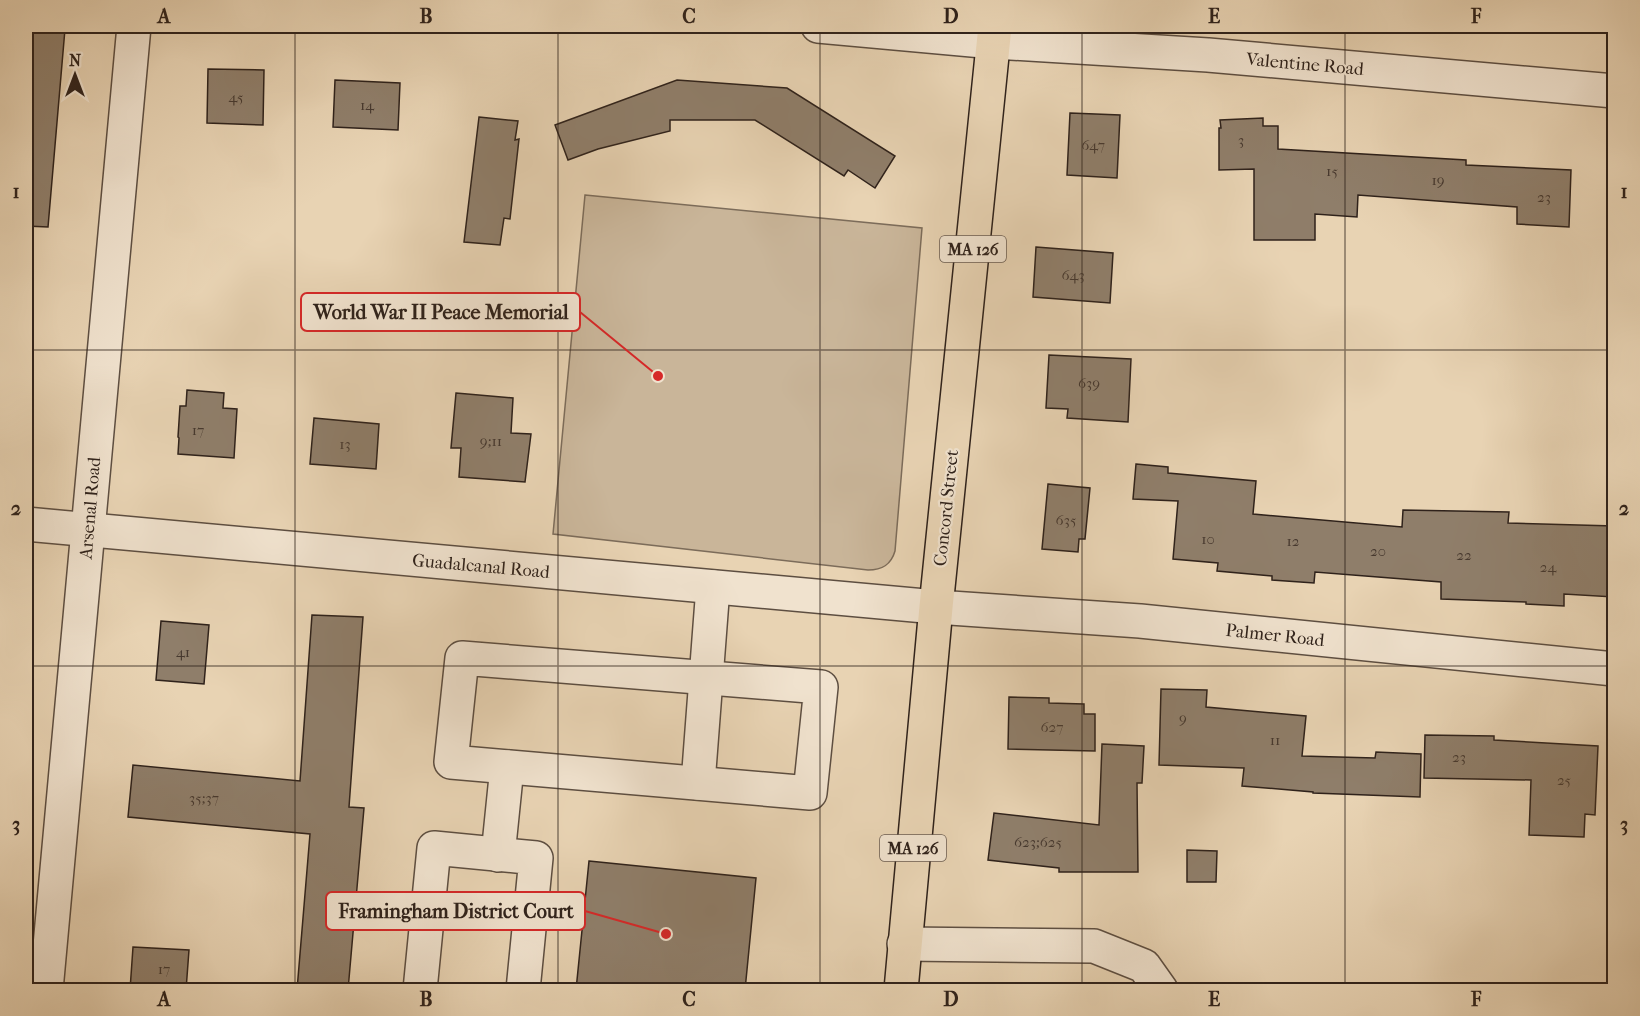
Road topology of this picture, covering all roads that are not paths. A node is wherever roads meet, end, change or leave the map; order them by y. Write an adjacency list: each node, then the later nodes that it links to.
1 (134, 26): 6 (street, Arsenal Road)
2 (818, 26): 3 (street, Valentine Road)
3 (995, 34): 4 (street, Valentine Road); 8 (main road, Concord Street / MA 126)
4 (1614, 91)
5 (26, 525): 6 (street, Guadalcanal Road)
6 (88, 530): 7 (street, Guadalcanal Road); 15 (street, Arsenal Road)
7 (713, 587): 8 (street, Guadalcanal Road); 10 (street)
8 (936, 607): 9 (street, Palmer Road); 14 (main road, Concord Street / MA 126)
9 (1614, 669)
10 (706, 677): 11 (street); 12 (street); 12 (street)
11 (507, 767): 12 (street); 13 (street)
12 (698, 783)
13 (498, 855): 16 (street); 17 (street)
14 (904, 944): 18 (main road, Concord Street / MA 126); 19 (street)
15 (46, 990)
16 (420, 990)
17 (523, 990)
18 (901, 990)
19 (1161, 990)

